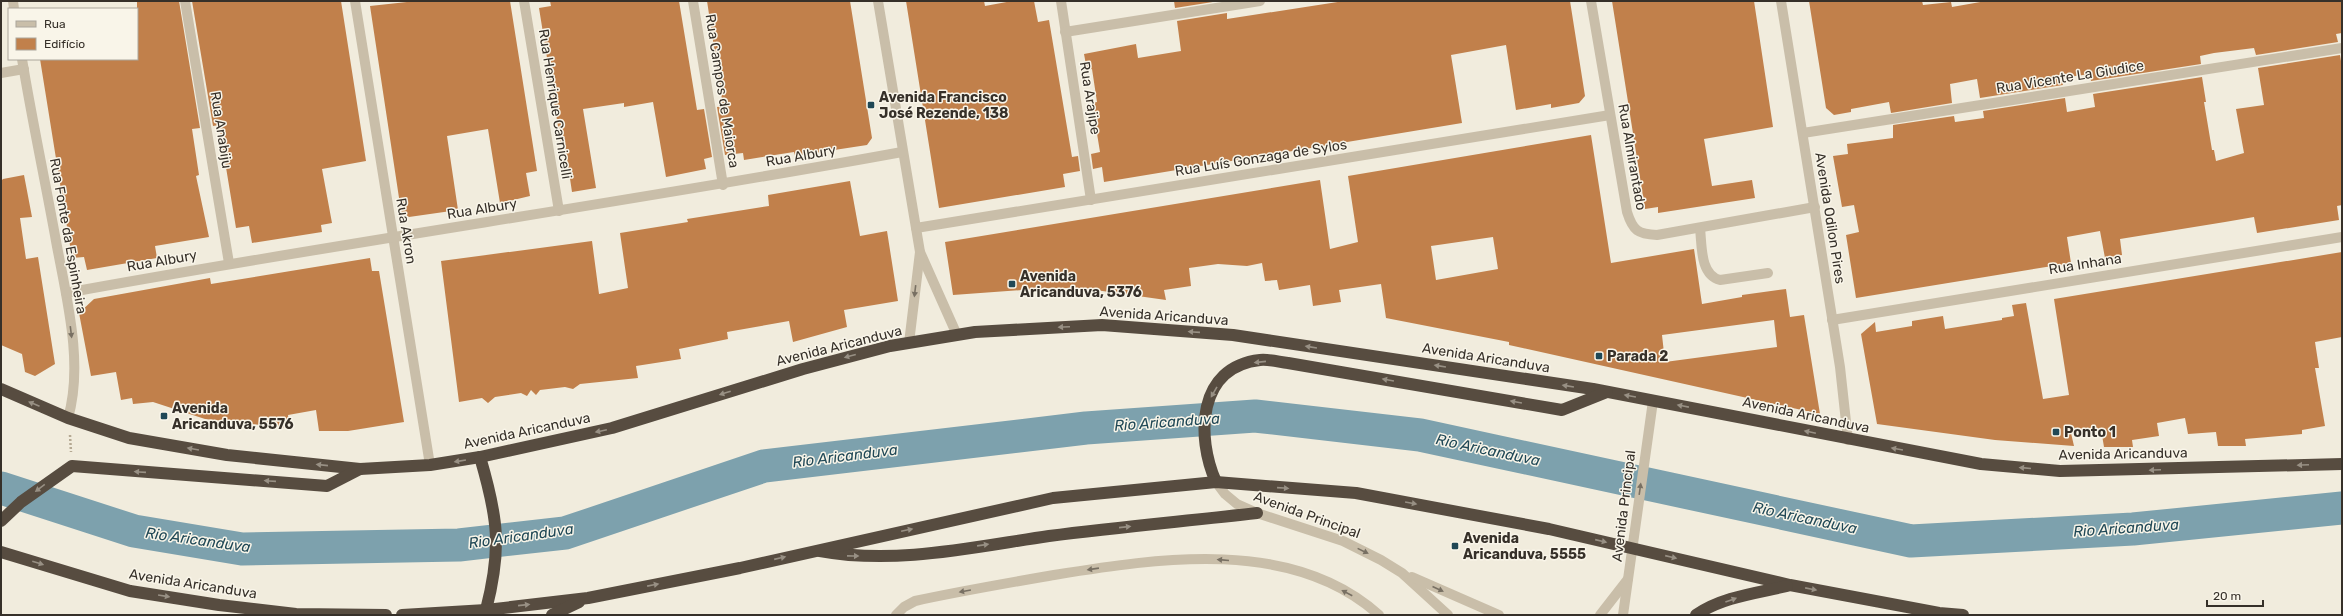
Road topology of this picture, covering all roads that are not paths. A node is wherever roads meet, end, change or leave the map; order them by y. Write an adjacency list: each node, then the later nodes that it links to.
1 (186, 1): 26 (street, Rua Anabiju)
2 (355, 1): 23 (street, Rua Akron)
3 (524, 1): 20 (street, Rua Henrique Carnicelli)
4 (693, 1): 17 (street, Rua Campos de Maiorca)
5 (878, 1): 16 (street)
6 (1061, 1): 10 (street, Rua Arajipe)
7 (1260, 1): 10 (street)
8 (1591, 1): 14 (street, Rua Almirantado)
9 (1781, 1): 15 (street, Avenida Odilon Pires)
10 (1066, 32): 18 (street, Rua Arajipe)
11 (2342, 48): 15 (street, Rua Vicente La Giudice)
12 (23, 64): 13 (street); 28 (street, Rua Fonte da Espinheira)
13 (1, 73)
14 (1610, 115): 18 (street, Rua Luís Gonzaga de Sylos); 22 (street, Rua Almirantado)
15 (1803, 134): 19 (street, Avenida Odilon Pires)
16 (902, 152): 17 (street, Rua Albury); 21 (street)
17 (723, 185): 20 (street, Rua Albury)
18 (1091, 200): 21 (street, Rua Luís Gonzaga de Sylos)
19 (1815, 208): 22 (street, Rua Almirantado); 29 (street, Avenida Odilon Pires)
20 (559, 211): 23 (street, Rua Albury)
21 (916, 228): 25 (street)
22 (1700, 228): 27 (street)
23 (393, 236): 26 (street, Rua Albury); 39 (street, Rua Akron)
24 (2342, 237): 29 (street, Rua Inhana)
25 (920, 252): 30 (street); 31 (street, one-way to 31)
26 (229, 263): 28 (street, Rua Albury)
27 (1768, 273)
28 (66, 293): 35 (street, Rua Fonte da Espinheira, one-way to 35)
29 (1832, 320): 36 (street, Avenida Odilon Pires)
30 (957, 335): 31 (highway, Avenida Aricanduva); 33 (highway, Avenida Aricanduva, one-way to 30)
31 (909, 343): 37 (highway, Avenida Aricanduva, one-way to 37)
32 (1, 389): 35 (highway, Avenida Aricanduva, one-way to 32)
33 (1607, 392): 34 (highway, Avenida Aricanduva, one-way to 33); 41 (highway, one-way to 41)
34 (1653, 400): 36 (highway, Avenida Aricanduva, one-way to 34); 44 (street, Avenida Principal, one-way to 34)
35 (68, 418): 40 (highway, Avenida Aricanduva, one-way to 35)
36 (1848, 440): 38 (highway, Avenida Aricanduva, one-way to 36)
37 (480, 457): 39 (highway, Avenida Aricanduva, one-way to 39); 51 (highway)
38 (2342, 464)
39 (430, 466): 40 (highway, Avenida Aricanduva)
40 (360, 469): 43 (highway, one-way to 43)
41 (1216, 482): 42 (street, Avenida Principal); 44 (highway, one-way to 44); 45 (highway, one-way to 41)
42 (1257, 513): 45 (highway, one-way to 42); 47 (street, Avenida Principal, one-way to 47)
43 (1, 521)
44 (1633, 548): 48 (street, Avenida Principal); 49 (highway, one-way to 49)
45 (815, 550): 50 (highway, one-way to 45)
46 (1, 552): 52 (highway, Avenida Aricanduva, one-way to 52)
47 (1402, 573): 58 (street, Avenida Principal); 59 (street, one-way to 59)
48 (1630, 576): 60 (street); 61 (street, Avenida Principal)
49 (1790, 585): 62 (highway, one-way to 49); 63 (highway, one-way to 63)
50 (588, 598): 51 (highway, one-way to 50); 55 (highway)
51 (485, 612): 54 (highway)
52 (298, 614): 53 (highway, Avenida Aricanduva)
53 (386, 615)
54 (402, 615)
55 (552, 615)
56 (896, 615): 57 (street, one-way to 56)
57 (1379, 615)
58 (1448, 615)
59 (1499, 615)
60 (1600, 615)
61 (1623, 615)
62 (1696, 615)
63 (1963, 615)

